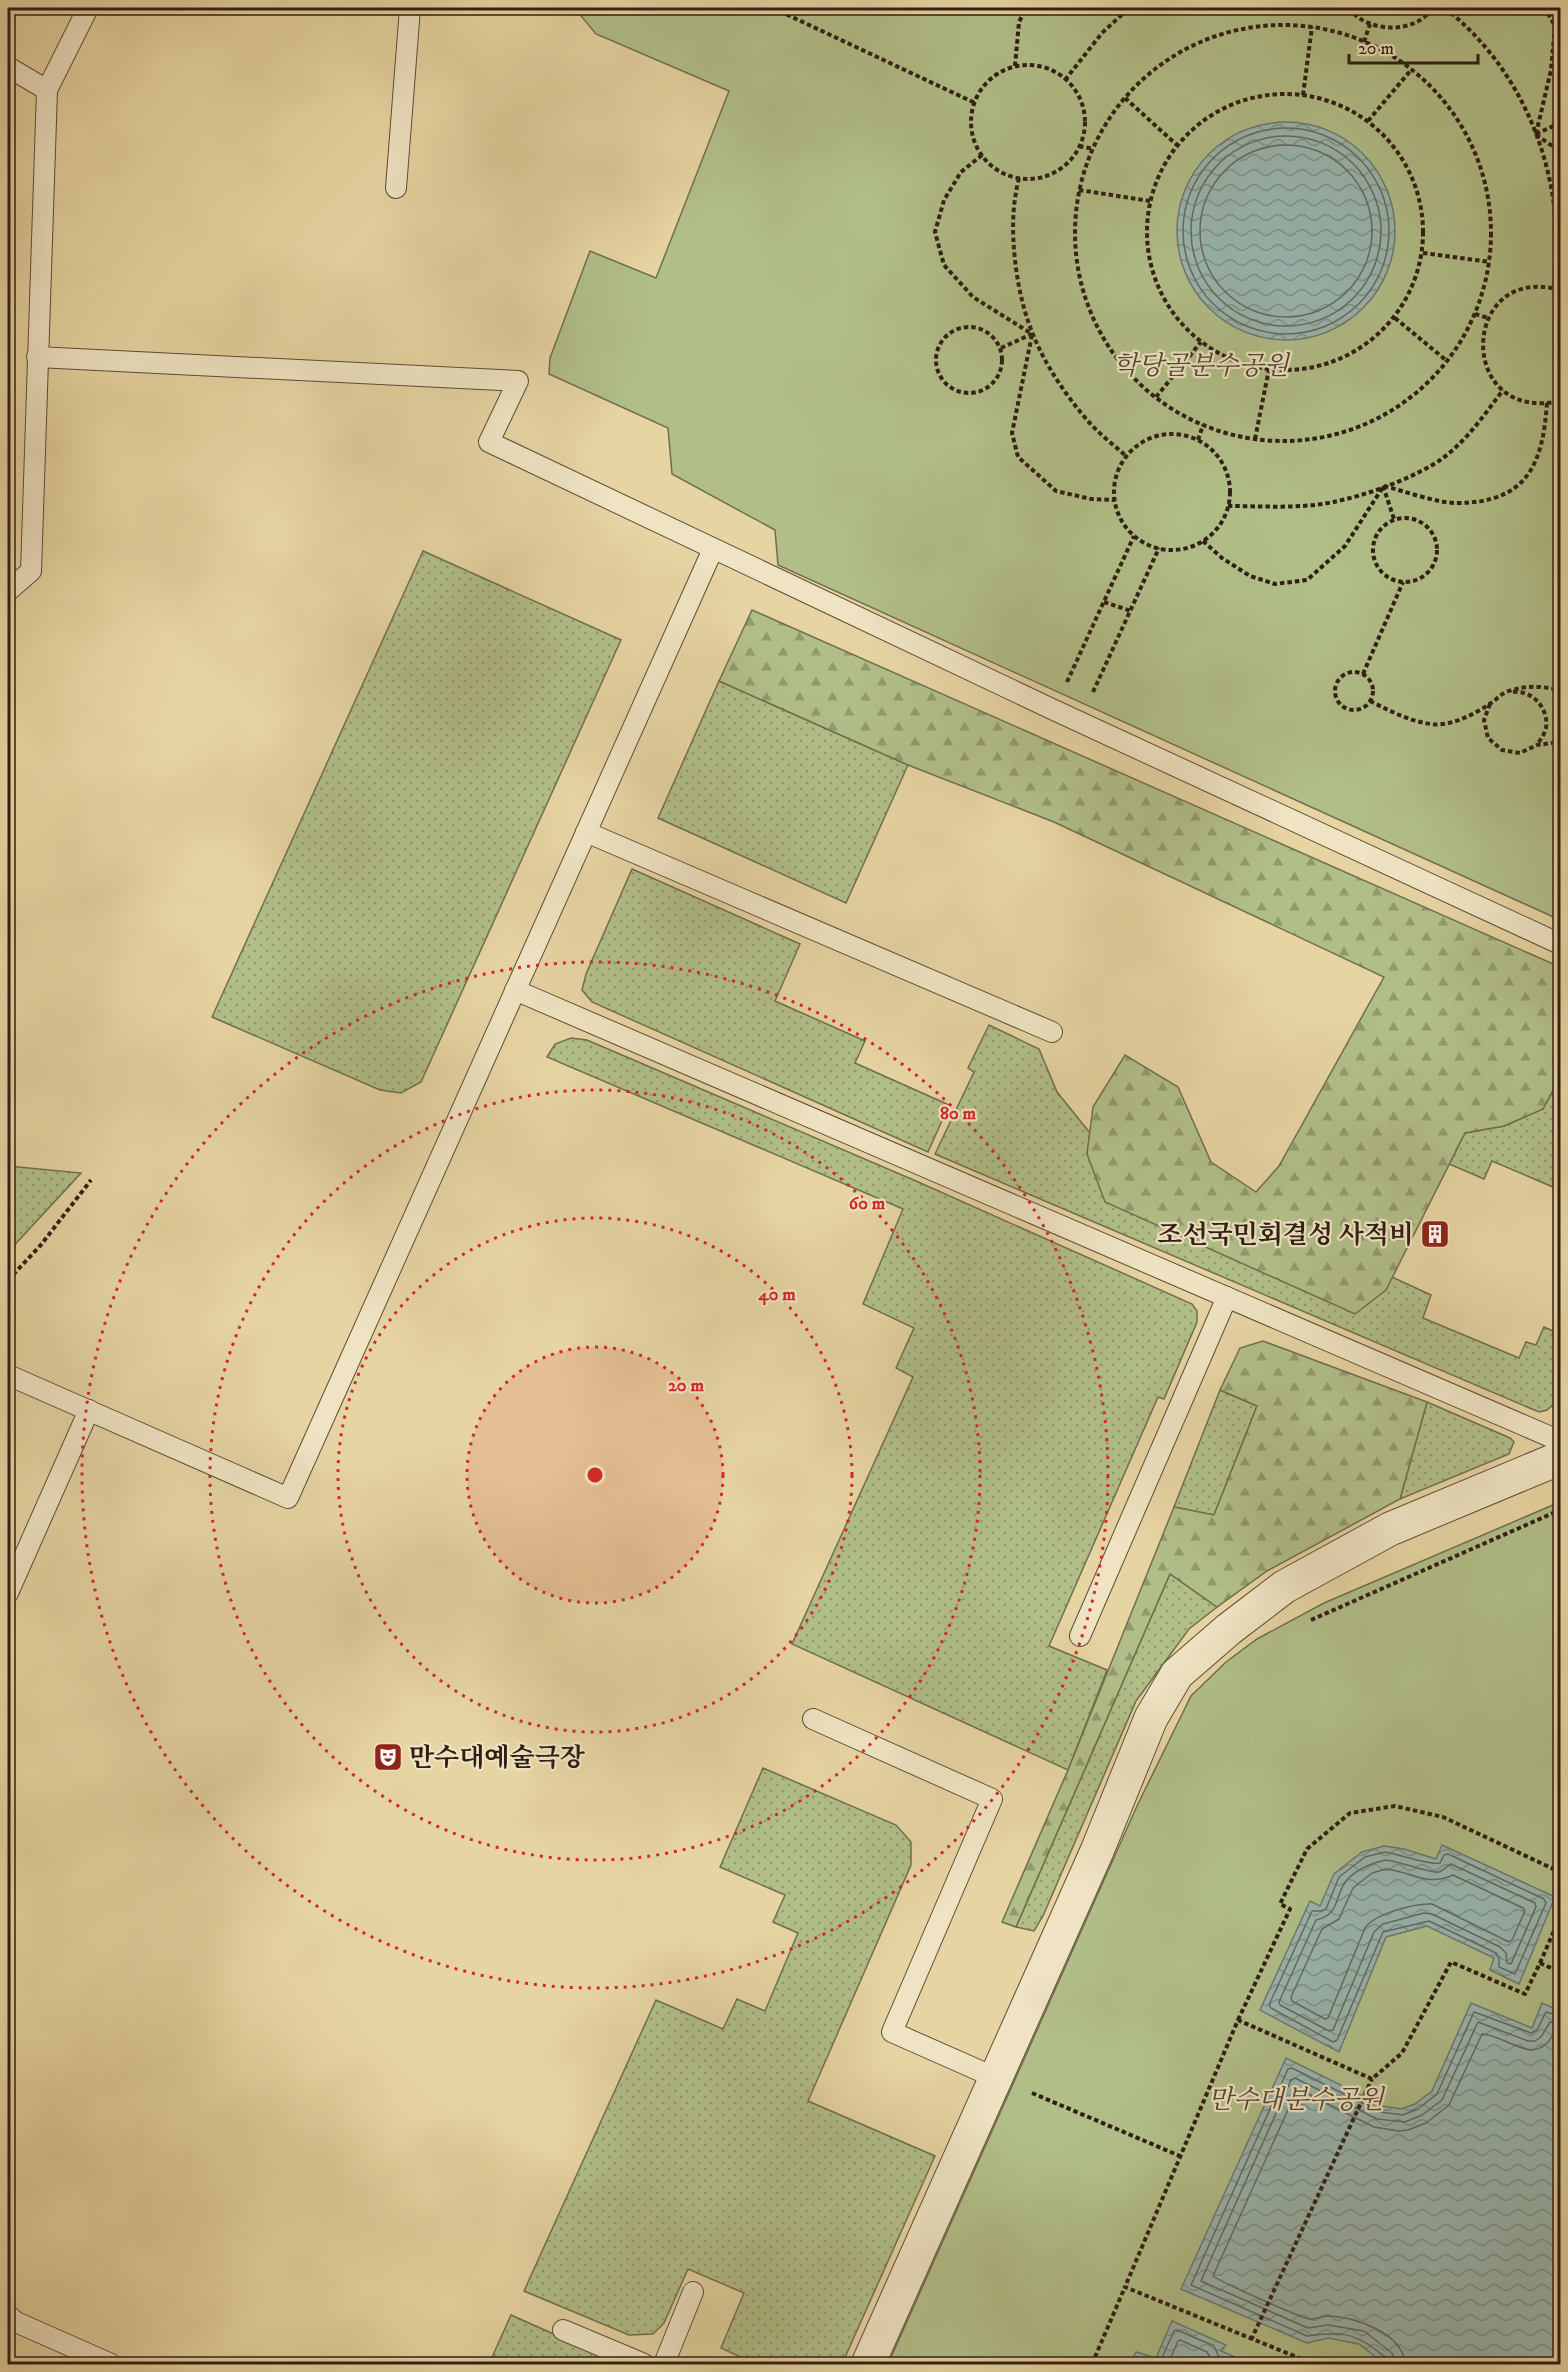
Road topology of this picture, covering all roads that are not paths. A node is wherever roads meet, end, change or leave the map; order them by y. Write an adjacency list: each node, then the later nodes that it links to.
1 (88, 8): 4 (lane)
2 (410, 8): 5 (lane)
3 (8, 67): 4 (lane)
4 (47, 90): 6 (lane)
5 (396, 188)
6 (37, 357): 7 (lane); 8 (lane)
7 (713, 549): 9 (lane); 10 (lane)
8 (8, 591)
9 (586, 832): 11 (lane); 12 (lane)
10 (1560, 944)
11 (515, 990): 13 (lane); 15 (lane)
12 (1052, 1032)
13 (1227, 1297): 16 (lane); 19 (lane)
14 (8, 1374): 15 (lane)
15 (89, 1410): 18 (lane)
16 (1560, 1441)
17 (1560, 1458): 21 (street)
18 (8, 1593)
19 (1080, 1636)
20 (813, 1719): 21 (lane)
21 (996, 2078): 28 (street)
22 (693, 2292): 27 (lane)
23 (8, 2315): 25 (lane)
24 (563, 2330): 26 (lane)
25 (111, 2364)
26 (644, 2364)
27 (664, 2364)
28 (868, 2364)

